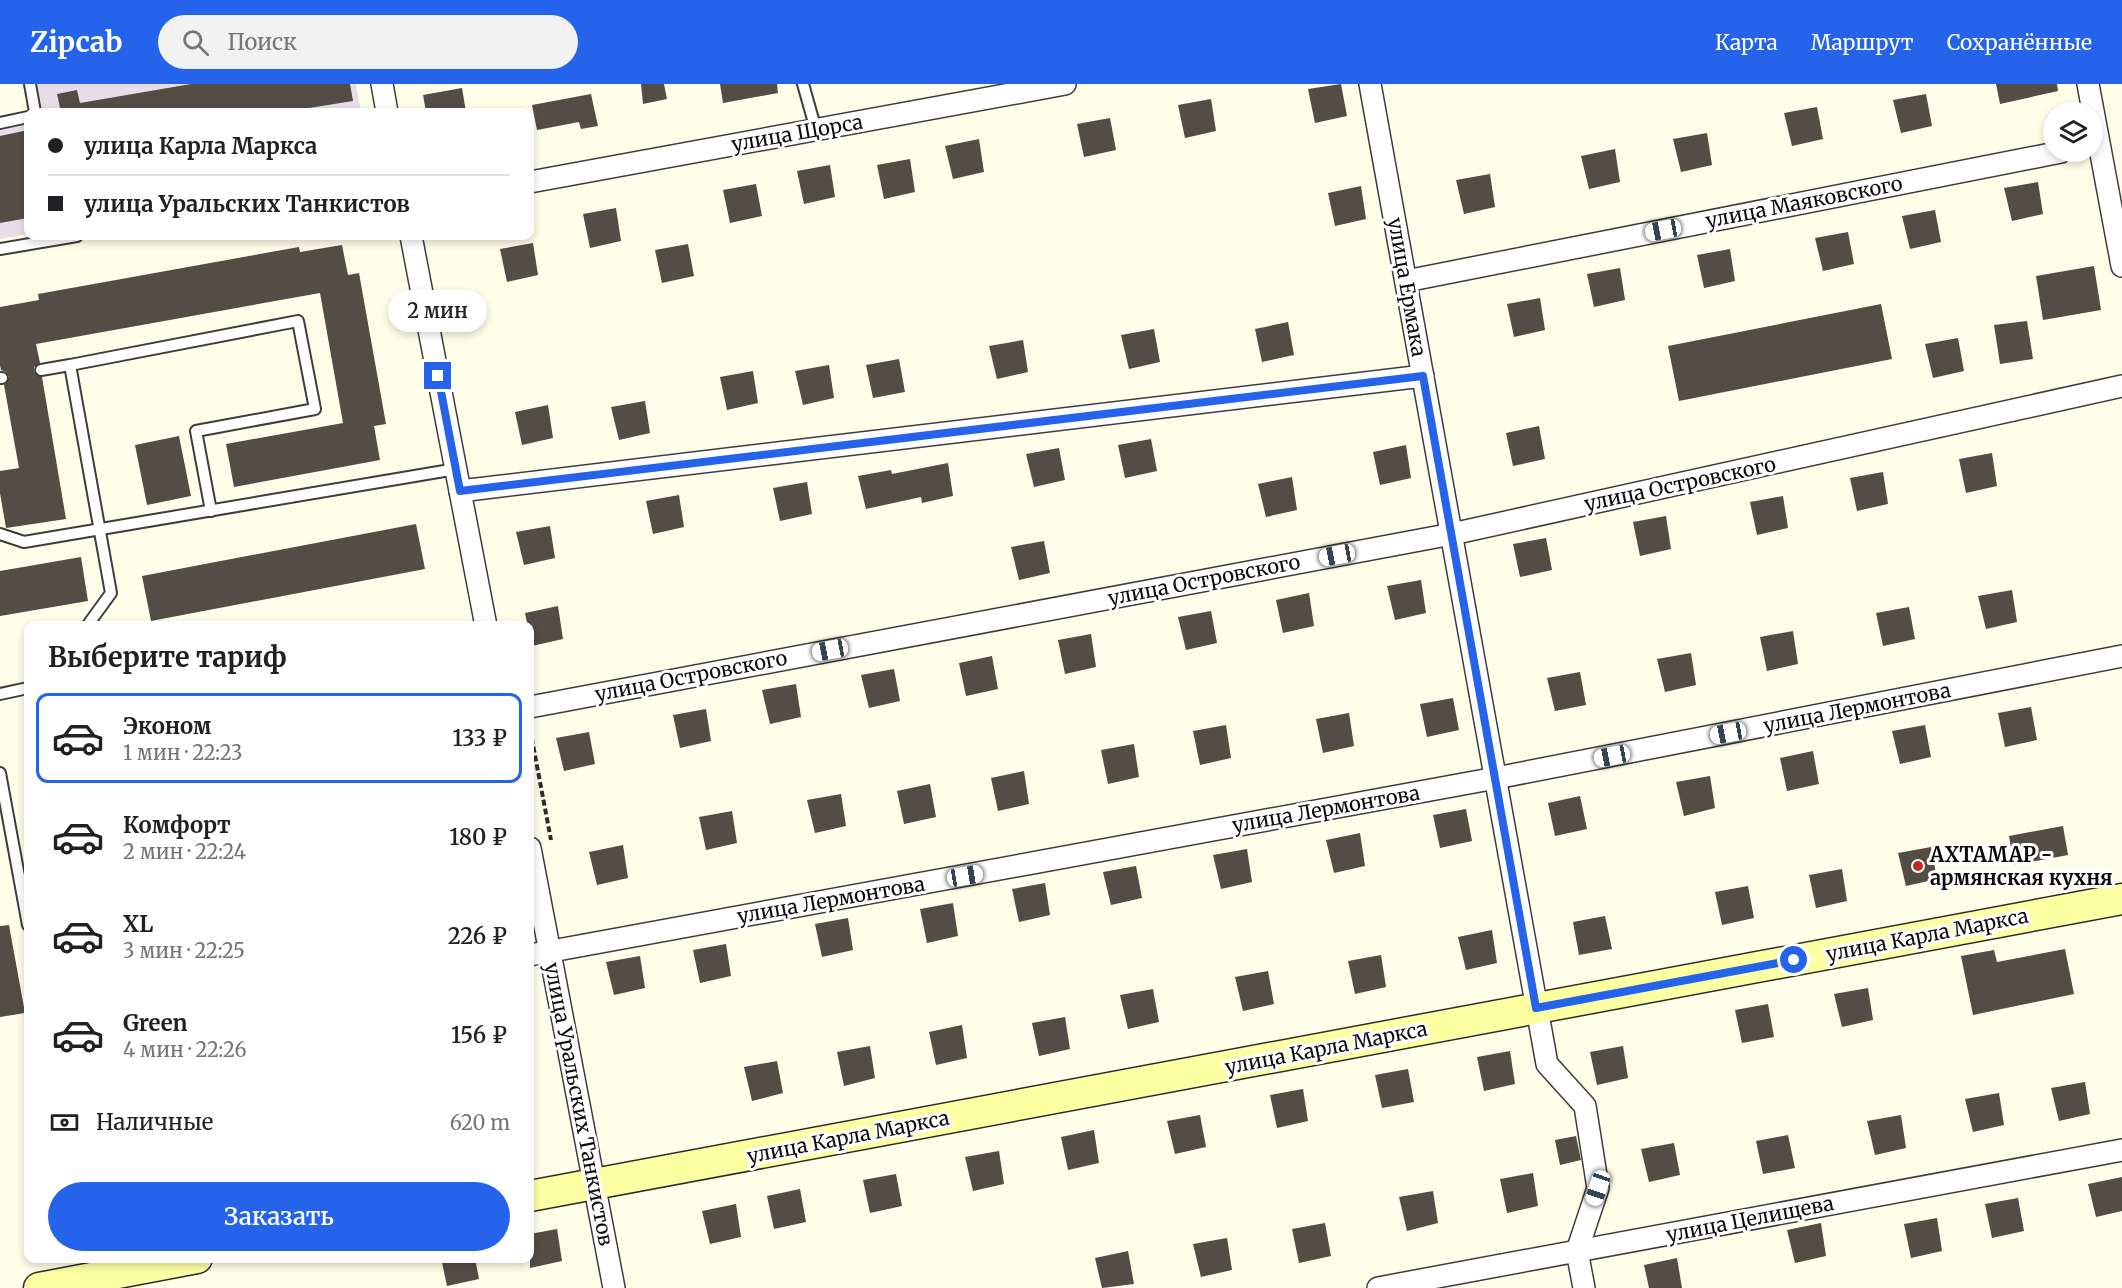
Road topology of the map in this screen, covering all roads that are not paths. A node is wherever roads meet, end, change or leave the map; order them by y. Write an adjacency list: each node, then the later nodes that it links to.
1 (30, 84): 9 (lane)
2 (382, 84): 10 (street)
3 (803, 84): 13 (lane)
4 (1065, 84): 7 (street, улица Щорса)
5 (1370, 84): 21 (street, улица Ермака)
6 (2088, 84): 8 (street)
7 (1030, 87): 13 (street, улица Щорса)
8 (2090, 102)
9 (34, 108)
10 (386, 108)
11 (24, 118): 12 (lane)
12 (0, 123)
13 (816, 130): 16 (street, улица Щорса)
14 (2043, 156): 21 (street, улица Маяковского)
15 (2100, 162): 20 (street)
16 (534, 181)
17 (53, 240): 19 (lane)
18 (412, 240): 26 (street)
19 (0, 249)
20 (2122, 266)
21 (1406, 281): 24 (street, улица Ермака)
22 (70, 365): 23 (lane); 28 (lane); 29 (lane)
23 (41, 370)
24 (1423, 376): 27 (street); 31 (street, улица Ермака)
25 (2122, 386): 31 (street, улица Островского)
26 (456, 469): 27 (street); 28 (lane)
27 (460, 491): 33 (street)
28 (212, 510): 29 (lane)
29 (101, 529): 30 (lane); 32 (lane)
30 (0, 534)
31 (1452, 534): 37 (street, улица Островского); 39 (street, улица Ермака)
32 (91, 621)
33 (485, 621)
34 (2122, 656): 39 (street, улица Лермонтова)
35 (24, 689): 36 (lane)
36 (0, 694)
37 (534, 706)
38 (0, 773): 42 (lane)
39 (1496, 778): 43 (street, улица Лермонтова); 44 (street, улица Ермака)
40 (534, 895): 43 (street, улица Уральских Танкистов)
41 (2122, 899): 44 (main road, улица Карла Маркса)
42 (24, 903)
43 (539, 953): 46 (street, улица Уральских Танкистов)
44 (1536, 1008): 46 (main road, улица Карла Маркса); 48 (street, улица Ермака)
45 (2122, 1150): 48 (street, улица Целищева)
46 (594, 1184): 47 (main road, улица Карла Маркса); 51 (street, улица Уральских Танкистов)
47 (534, 1195)
48 (1577, 1251): 52 (street, улица Целищева); 53 (street, улица Ермака)
49 (149, 1263): 50 (main road)
50 (39, 1288)
51 (614, 1288)
52 (1378, 1288)
53 (1584, 1288)

